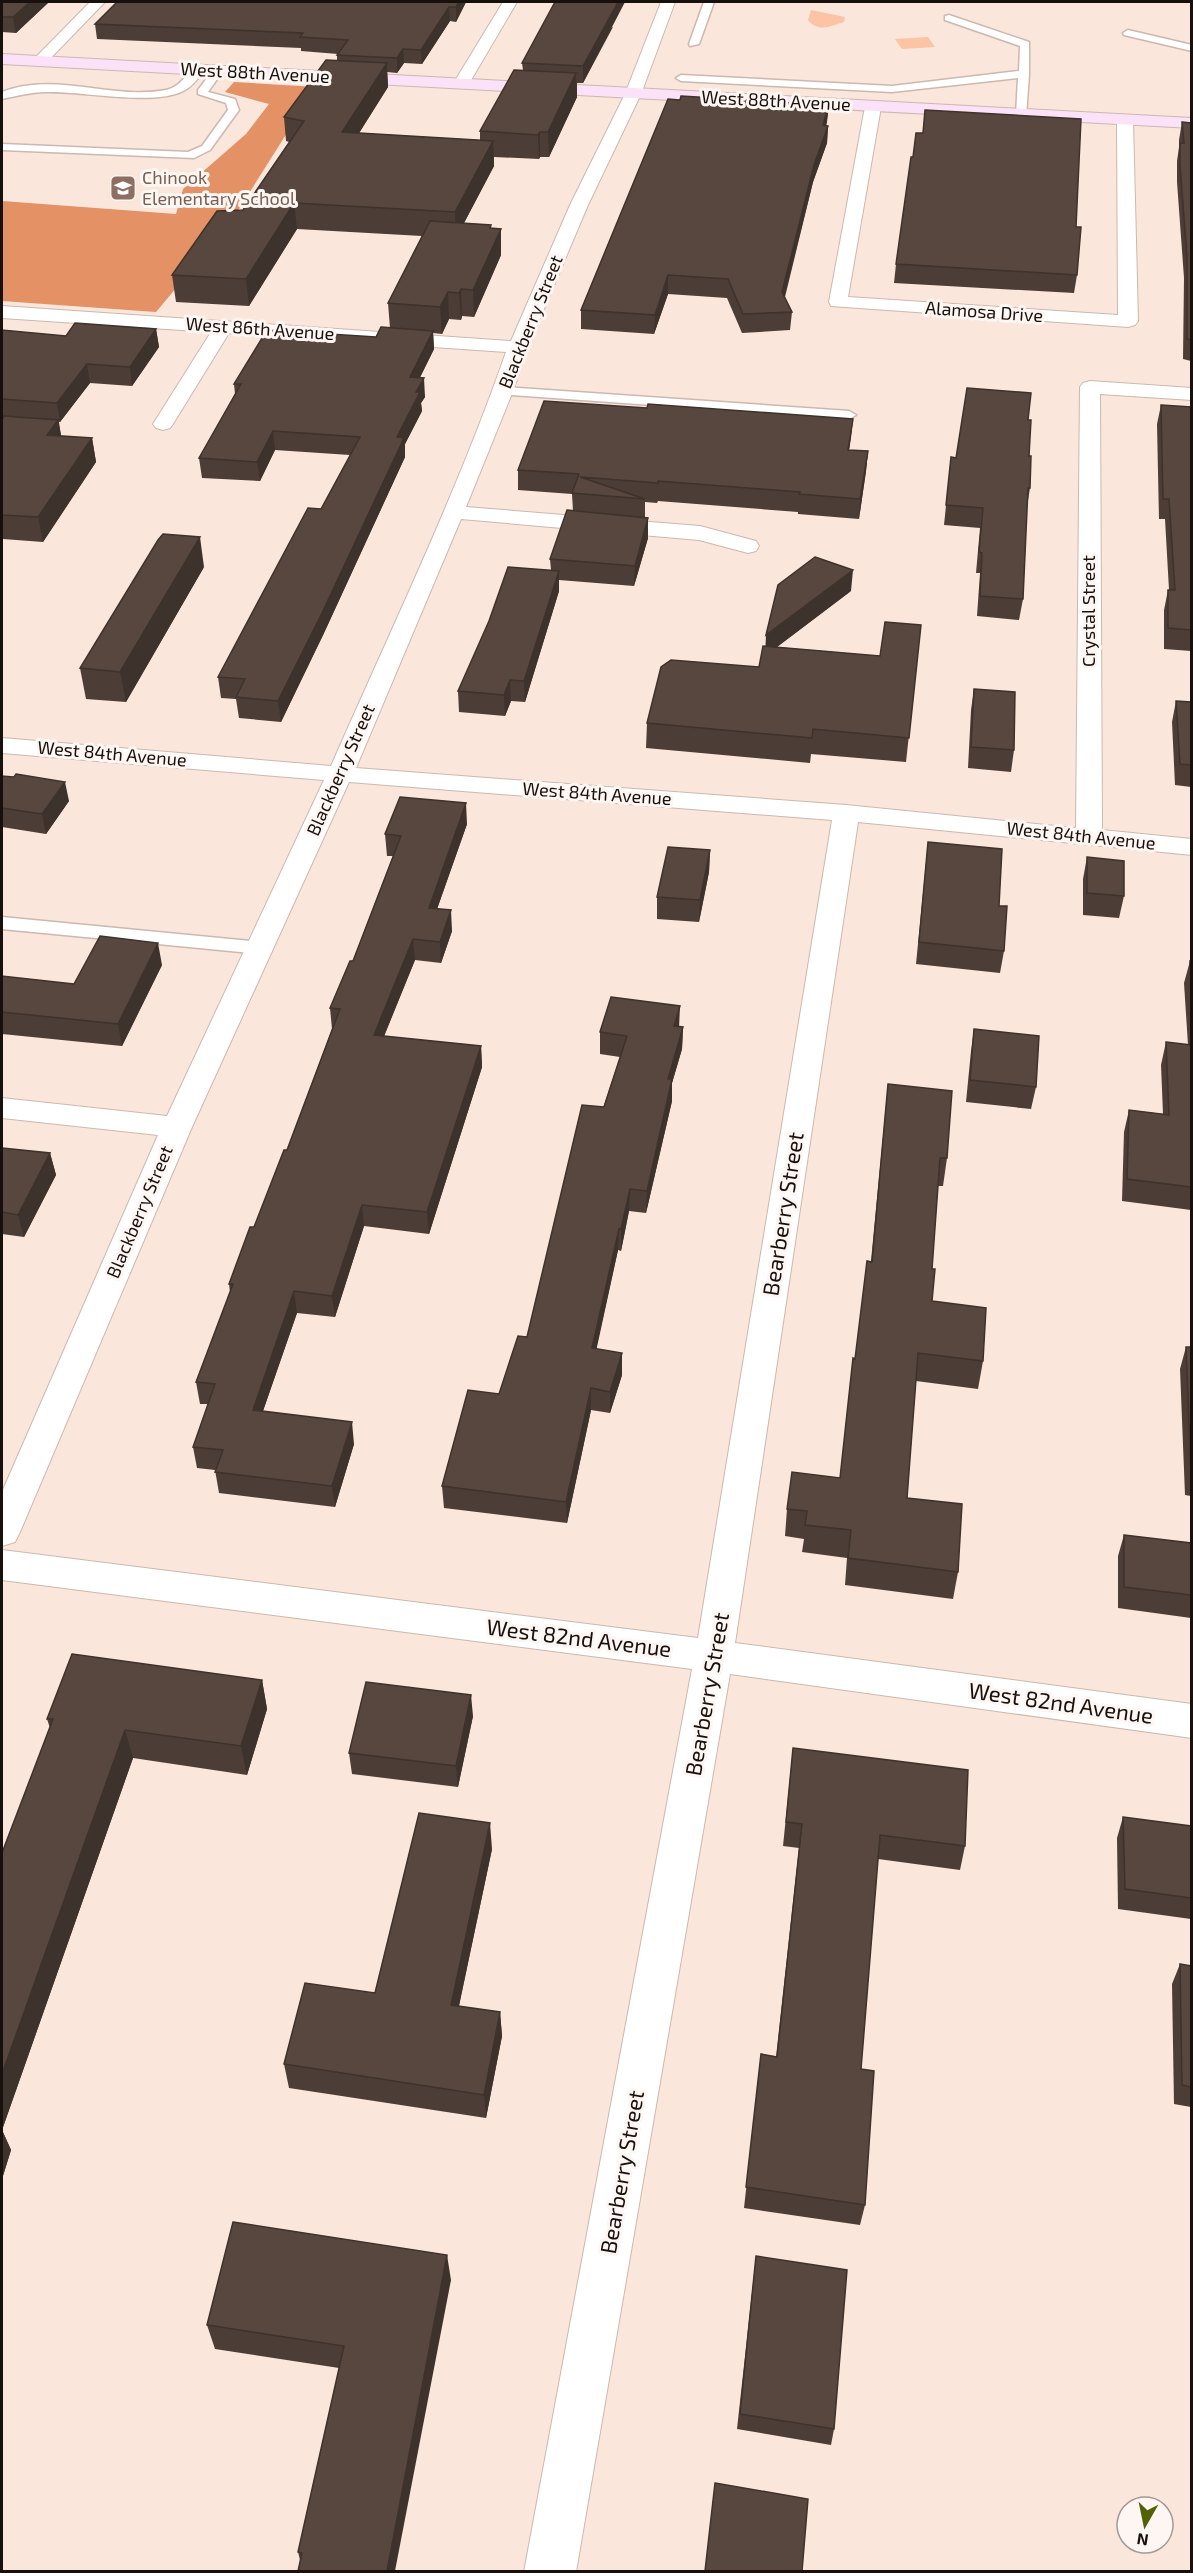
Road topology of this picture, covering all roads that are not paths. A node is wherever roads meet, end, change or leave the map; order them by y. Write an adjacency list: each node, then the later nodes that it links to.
1 (98, 2): 10 (street)
2 (510, 2): 16 (street)
3 (668, 2): 17 (street, Blackberry Street)
4 (709, 2): 7 (lane)
5 (949, 18): 12 (lane)
6 (1128, 33): 8 (lane)
7 (694, 44)
8 (1191, 48)
9 (2, 59): 10 (street, West 88th Avenue)
10 (40, 61): 13 (street, West 88th Avenue)
11 (218, 71): 13 (street, West 88th Avenue); 16 (street, West 88th Avenue); 24 (lane)
12 (1024, 74): 15 (lane); 21 (lane)
13 (194, 75): 18 (lane)
14 (681, 78): 15 (lane)
15 (742, 81): 19 (lane)
16 (461, 84): 17 (street, West 88th Avenue)
17 (633, 94): 19 (street, West 88th Avenue); 27 (street, Blackberry Street)
18 (2, 96)
19 (736, 99): 20 (street, West 88th Avenue)
20 (873, 107): 21 (street, West 88th Avenue); 22 (street, Alamosa Drive)
21 (1022, 115): 22 (street, West 88th Avenue)
22 (1125, 120): 23 (street, West 88th Avenue)
23 (1191, 123)
24 (2, 147)
25 (2, 312): 26 (street, West 86th Avenue)
26 (224, 326): 27 (street, West 86th Avenue); 31 (street)
27 (518, 347): 28 (street, Blackberry Street)
28 (503, 391): 30 (lane); 32 (street, Blackberry Street)
29 (1191, 394): 37 (street, Crystal Street)
30 (849, 415)
31 (163, 424)
32 (453, 512): 33 (street); 35 (street, Blackberry Street)
33 (748, 546)
34 (2, 745): 35 (street, West 84th Avenue)
35 (340, 774): 36 (street, West 84th Avenue); 40 (street, Blackberry Street)
36 (846, 813): 37 (street, West 84th Avenue); 45 (street, Bearberry Street)
37 (1089, 835): 38 (street, West 84th Avenue)
38 (1191, 847)
39 (2, 922): 40 (lane)
40 (260, 948): 42 (street, Blackberry Street)
41 (2, 1108): 42 (street)
42 (177, 1127): 43 (street, Blackberry Street)
43 (2, 1532)
44 (2, 1565): 45 (street, West 82nd Avenue)
45 (714, 1656): 46 (street, West 82nd Avenue); 47 (street, Bearberry Street)
46 (1191, 1721)
47 (550, 2571)

